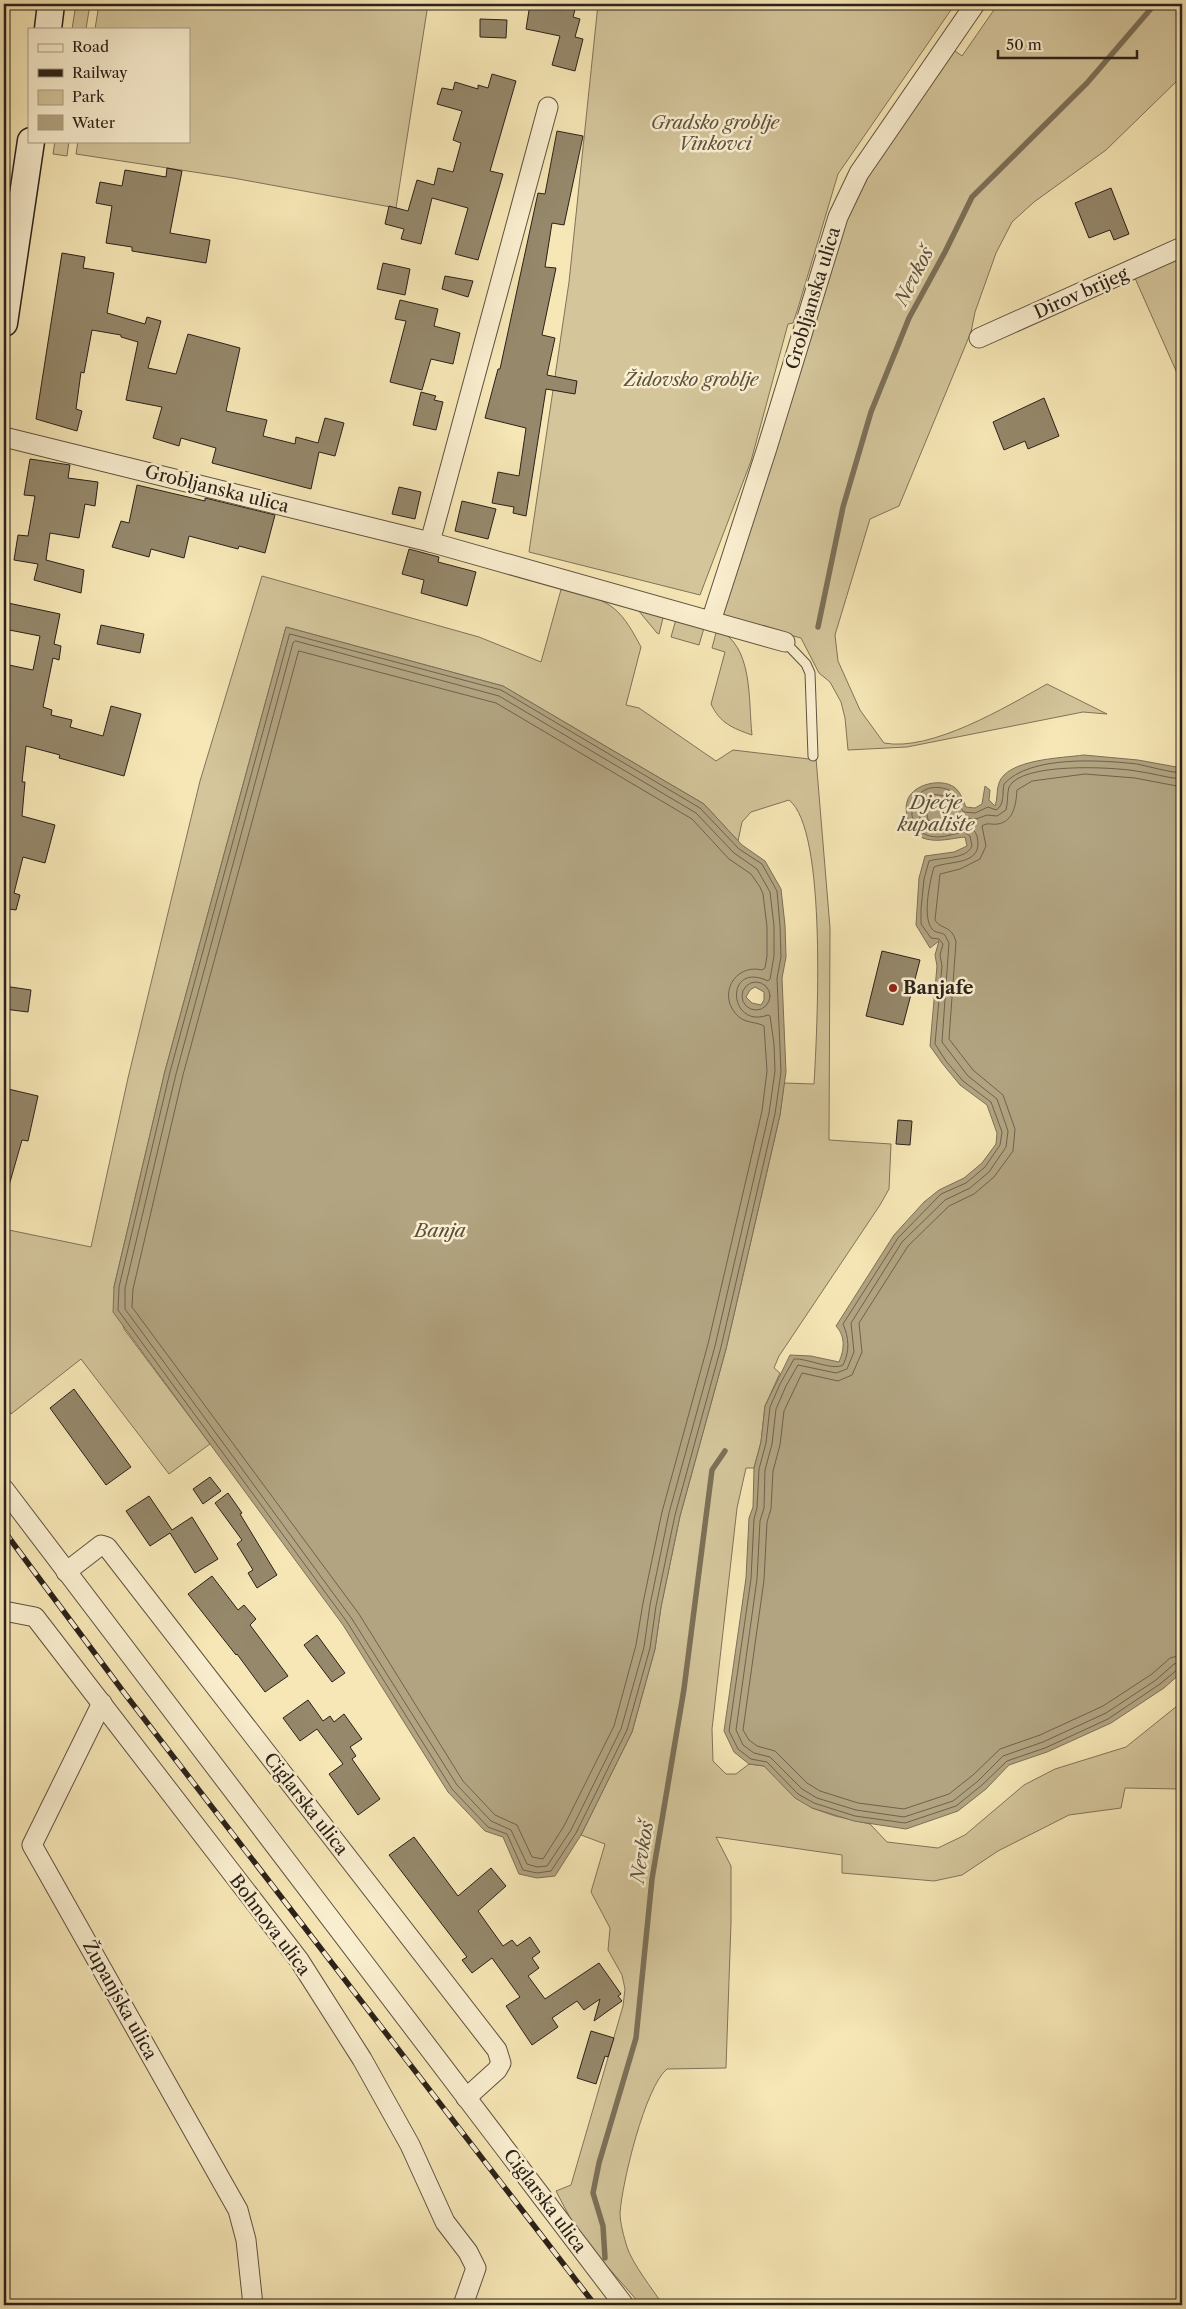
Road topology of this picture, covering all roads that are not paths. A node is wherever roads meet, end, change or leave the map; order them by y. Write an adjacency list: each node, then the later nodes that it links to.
1 (52, 4): 3 (main road)
2 (975, 4): 11 (street, Grobljanska ulica)
3 (48, 28)
4 (548, 106): 10 (street)
5 (31, 142): 7 (main road)
6 (1182, 247): 8 (street, Dirov brijeg)
7 (4, 323)
8 (979, 338)
9 (4, 437): 10 (street, Grobljanska ulica)
10 (430, 542): 11 (street, Grobljanska ulica)
11 (712, 621): 12 (street, Grobljanska ulica)
12 (785, 642): 13 (lane)
13 (813, 756)
14 (4, 1490): 15 (street, Ciglarska ulica)
15 (66, 1572): 18 (street, Ciglarska ulica); 18 (street, Ciglarska ulica)
16 (4, 1611): 17 (street, Bohnova ulica)
17 (102, 1703): 19 (street, Županjska ulica); 20 (street, Bohnova ulica)
18 (466, 2098): 21 (street, Ciglarska ulica)
19 (253, 2305)
20 (463, 2305)
21 (624, 2305)

